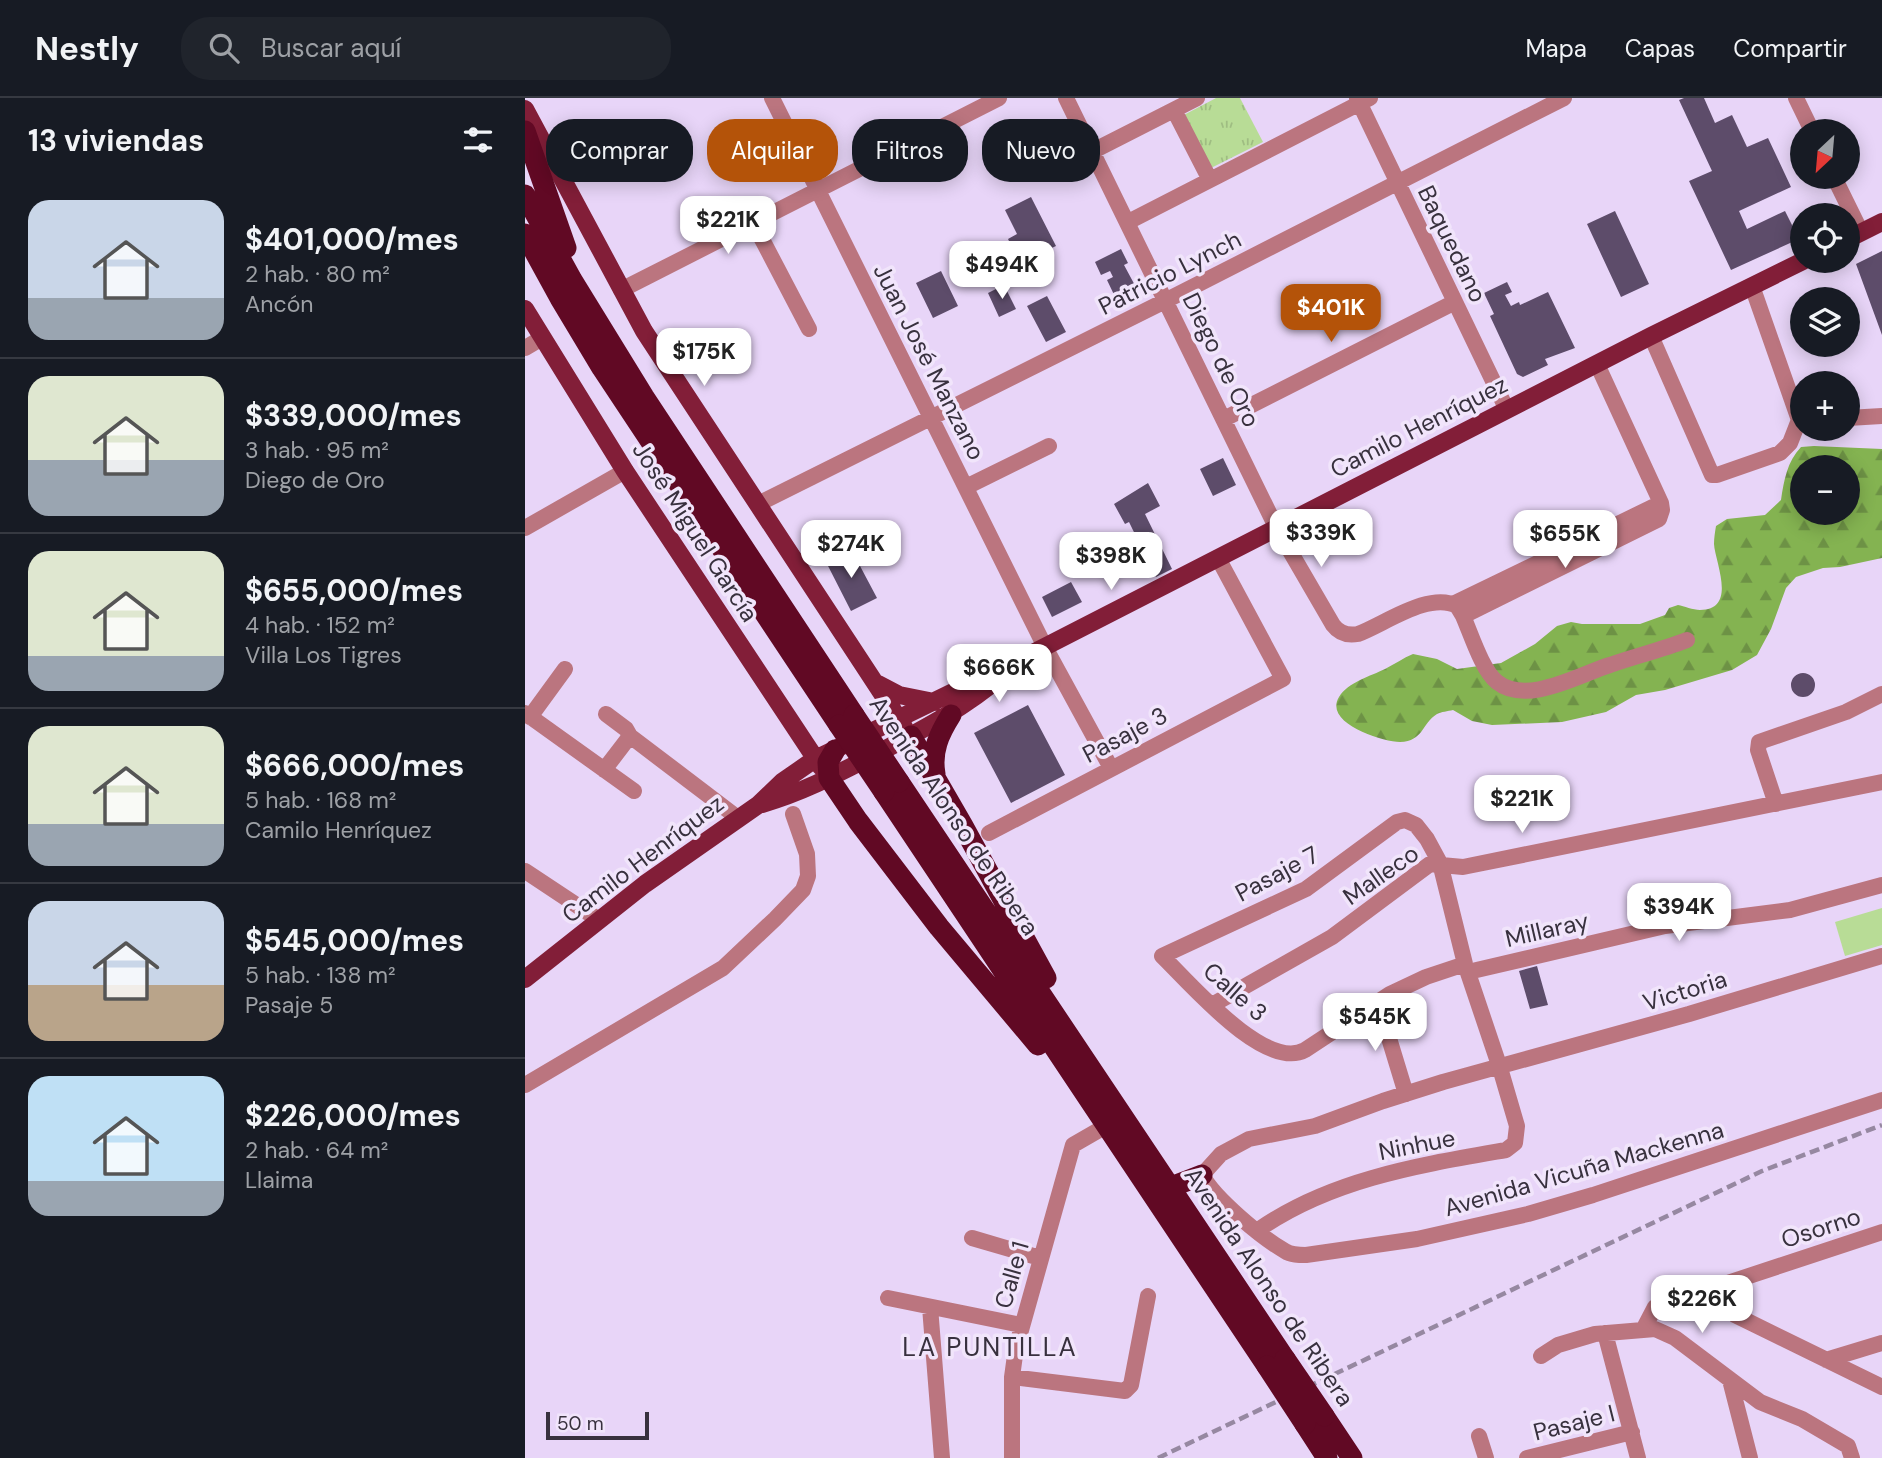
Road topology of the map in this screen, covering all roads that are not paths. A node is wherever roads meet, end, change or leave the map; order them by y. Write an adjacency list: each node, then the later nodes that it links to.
1 (772, 98): 17 (street, Juan José Manzano)
2 (999, 98): 17 (street)
3 (1066, 98): 10 (street, Diego de Oro)
4 (1197, 98): 9 (street)
5 (1564, 98): 16 (street, Patricio Lynch)
6 (1796, 98): 11 (street)
7 (1362, 100): 15 (street); 16 (street, Baquedano)
8 (525, 109): 27 (main road)
9 (1174, 110): 13 (street); 15 (street)
10 (1077, 119)
11 (1806, 119)
12 (525, 131): 31 (highway)
13 (1100, 147)
14 (1100, 165): 20 (street, Diego de Oro)
15 (1210, 180): 20 (street)
16 (1398, 183): 28 (street, Patricio Lynch); 29 (street, Baquedano)
17 (817, 189): 19 (street); 41 (street, Juan José Manzano)
18 (525, 195): 31 (highway, Avenida Alonso de Ribera)
19 (753, 222): 27 (street); 32 (street)
20 (1128, 222): 28 (street, Diego de Oro)
21 (1882, 222): 22 (main road)
22 (1860, 233)
23 (525, 234): 24 (highway, Avenida Alonso de Ribera)
24 (531, 248): 60 (highway, Avenida Alonso de Ribera)
25 (1790, 267): 26 (main road, Camilo Henríquez)
26 (1752, 286): 33 (main road, Camilo Henríquez); 37 (street)
27 (621, 290): 47 (main road)
28 (1167, 300): 41 (street, Patricio Lynch); 42 (street, Diego de Oro)
29 (1455, 302): 38 (street, Baquedano); 42 (street)
30 (525, 309): 34 (main road, José Miguel García)
31 (591, 312): 60 (highway, Avenida Alonso de Ribera)
32 (809, 330)
33 (1651, 336): 36 (main road, Camilo Henríquez); 43 (street)
34 (542, 338): 35 (street); 45 (main road, José Miguel García)
35 (525, 348)
36 (1597, 364): 38 (main road, Camilo Henríquez); 51 (street)
37 (1790, 390)
38 (1507, 410): 48 (main road, Camilo Henríquez)
39 (1882, 416): 40 (street)
40 (1860, 417)
41 (931, 418): 46 (street, Juan José Manzano); 47 (street, Patricio Lynch)
42 (1224, 419): 48 (street, Diego de Oro)
43 (1791, 441)
44 (1049, 446): 46 (street)
45 (625, 471): 49 (street); 64 (main road, José Miguel García)
46 (966, 487): 53 (street, Juan José Manzano)
47 (758, 504): 55 (main road)
48 (1276, 527): 50 (main road, Camilo Henríquez); 51 (street, Diego de Oro)
49 (525, 528)
50 (1218, 558): 53 (main road, Camilo Henríquez); 65 (street, Pasaje 3)
51 (1458, 610): 52 (street)
52 (1687, 640)
53 (1045, 647): 57 (main road, Camilo Henríquez); 65 (street, Juan José Manzano)
54 (565, 669): 59 (street)
55 (876, 683): 57 (main road); 61 (main road)
56 (1882, 694): 72 (street)
57 (942, 708): 61 (main road, Camilo Henríquez); 68 (highway)
58 (606, 714): 62 (street)
59 (528, 715): 66 (street)
60 (847, 720): 70 (highway, Avenida Alonso de Ribera, bridge)
61 (900, 734): 63 (main road, Camilo Henríquez); 67 (main road, Camilo Henríquez); 68 (highway)
62 (630, 736): 66 (street); 75 (street)
63 (835, 750): 64 (main road, Camilo Henríquez); 67 (highway)
64 (815, 760): 67 (main road, José Miguel García); 73 (main road, Camilo Henríquez)
65 (1111, 768): 76 (street, Pasaje 3)
66 (604, 770): 71 (street)
67 (829, 778): 73 (main road, Camilo Henríquez); 93 (highway)
68 (936, 779): 90 (highway)
69 (1882, 782): 72 (street, Malleco)
70 (892, 787): 90 (highway, Avenida Alonso de Ribera); 93 (highway, Avenida Alonso de Ribera)
71 (634, 792)
72 (1776, 804): 77 (street, Malleco)
73 (758, 805): 75 (main road, Camilo Henríquez)
74 (793, 814): 89 (street)
75 (738, 818): 80 (main road, Camilo Henríquez)
76 (989, 833)
77 (1440, 863): 81 (street, Pasaje 7); 83 (street); 86 (street, Malleco)
78 (525, 871): 80 (street)
79 (1882, 885): 83 (street, Millaray)
80 (599, 920): 84 (main road, Camilo Henríquez)
81 (1162, 956): 86 (street, Calle 3)
82 (1882, 956): 88 (street, Victoria)
83 (1467, 968): 85 (street, Millaray); 88 (street)
84 (525, 979)
85 (1378, 1002): 87 (street, Millaray); 91 (street)
86 (1212, 1004): 87 (street, Calle 3)
87 (1283, 1053)
88 (1500, 1068): 91 (street, Victoria); 96 (street, Ninhue)
89 (525, 1085)
90 (1106, 1088): 95 (highway, Avenida Alonso de Ribera)
91 (1406, 1094): 94 (street, Victoria)
92 (1882, 1100): 96 (street, Avenida Vicuña Mackenna)
93 (1102, 1119): 99 (street, Calle 1); 110 (highway, Avenida Alonso de Ribera)
94 (1202, 1175): 95 (highway); 96 (street)
95 (1171, 1187): 110 (highway, Avenida Alonso de Ribera)
96 (1258, 1230)
97 (1882, 1232): 100 (street, Osorno)
98 (972, 1238): 99 (street)
99 (1041, 1258): 104 (street, Calle 1)
100 (1710, 1287): 105 (street, Osorno); 109 (street)
101 (1148, 1296): 111 (street)
102 (888, 1298): 103 (street)
103 (930, 1307): 104 (street); 117 (street)
104 (1021, 1325): 111 (street, Calle 1)
105 (1644, 1328): 106 (street); 112 (street)
106 (1605, 1332): 108 (street); 115 (street)
107 (1882, 1343): 109 (street)
108 (1541, 1356)
109 (1826, 1360): 113 (street)
110 (1276, 1362): 114 (highway, Avenida Alonso de Ribera, bridge)
111 (1012, 1377): 118 (street, Calle 1)
112 (1729, 1378): 124 (street); 125 (street)
113 (1882, 1387)
114 (1314, 1420): 119 (highway, Avenida Alonso de Ribera); 120 (highway, Avenida Alonso de Ribera)
115 (1632, 1432): 122 (street, Pasaje I); 123 (street)
116 (1479, 1436): 121 (street)
117 (942, 1458)
118 (1012, 1458)
119 (1327, 1458)
120 (1352, 1458)
121 (1486, 1458)
122 (1527, 1458)
123 (1639, 1458)
124 (1750, 1458)
125 (1852, 1458)

